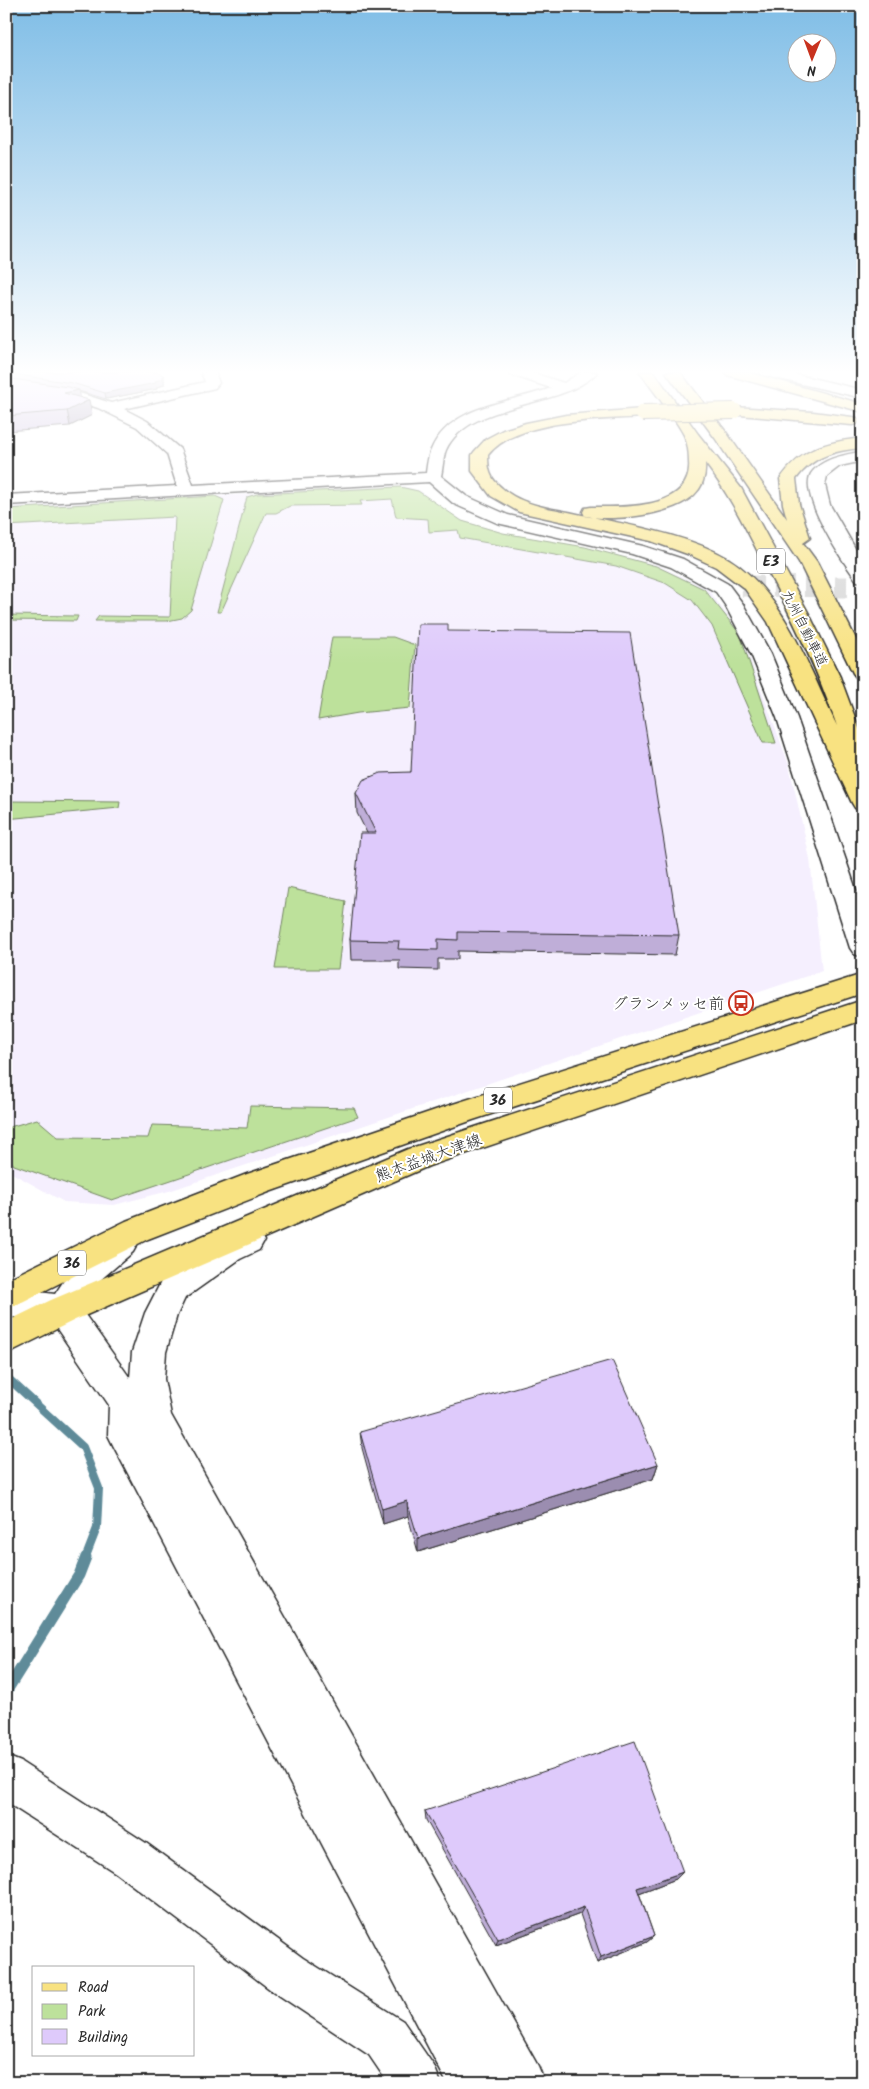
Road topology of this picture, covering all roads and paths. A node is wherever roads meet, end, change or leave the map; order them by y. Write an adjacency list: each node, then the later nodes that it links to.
1 (180, 469): 11 (street)
2 (434, 469): 10 (street)
3 (480, 469): 19 (main road)
4 (494, 469): 5 (main road)
5 (696, 469)
6 (718, 469): 18 (main road, 九州自動車道 / E3)
7 (745, 469): 13 (main road, 九州自動車道 / E3)
8 (794, 469): 13 (main road)
9 (825, 469): 14 (street)
10 (434, 477): 11 (street); 16 (street)
11 (187, 490): 12 (street)
12 (6, 500)
13 (808, 562): 17 (main road, 九州自動車道 / E3)
14 (863, 576)
15 (742, 586): 16 (street)
16 (722, 588): 20 (street)
17 (863, 673)
18 (863, 768)
19 (863, 803)
20 (861, 943)
21 (863, 983): 24 (main road, 熊本益城大津線 / 36)
22 (863, 1010): 23 (main road, 熊本益城大津線 / 36)
23 (419, 1157): 27 (main road, 熊本益城大津線 / 36); 29 (street)
24 (137, 1230): 25 (main road, 熊本益城大津線 / 36); 27 (street)
25 (6, 1296)
26 (6, 1302): 27 (street)
27 (63, 1310): 28 (main road, 熊本益城大津線 / 36); 29 (street)
28 (6, 1339)
29 (140, 1410): 32 (street); 33 (street)
30 (6, 1777): 31 (street)
31 (417, 2083)
32 (474, 2083)
33 (521, 2083)

